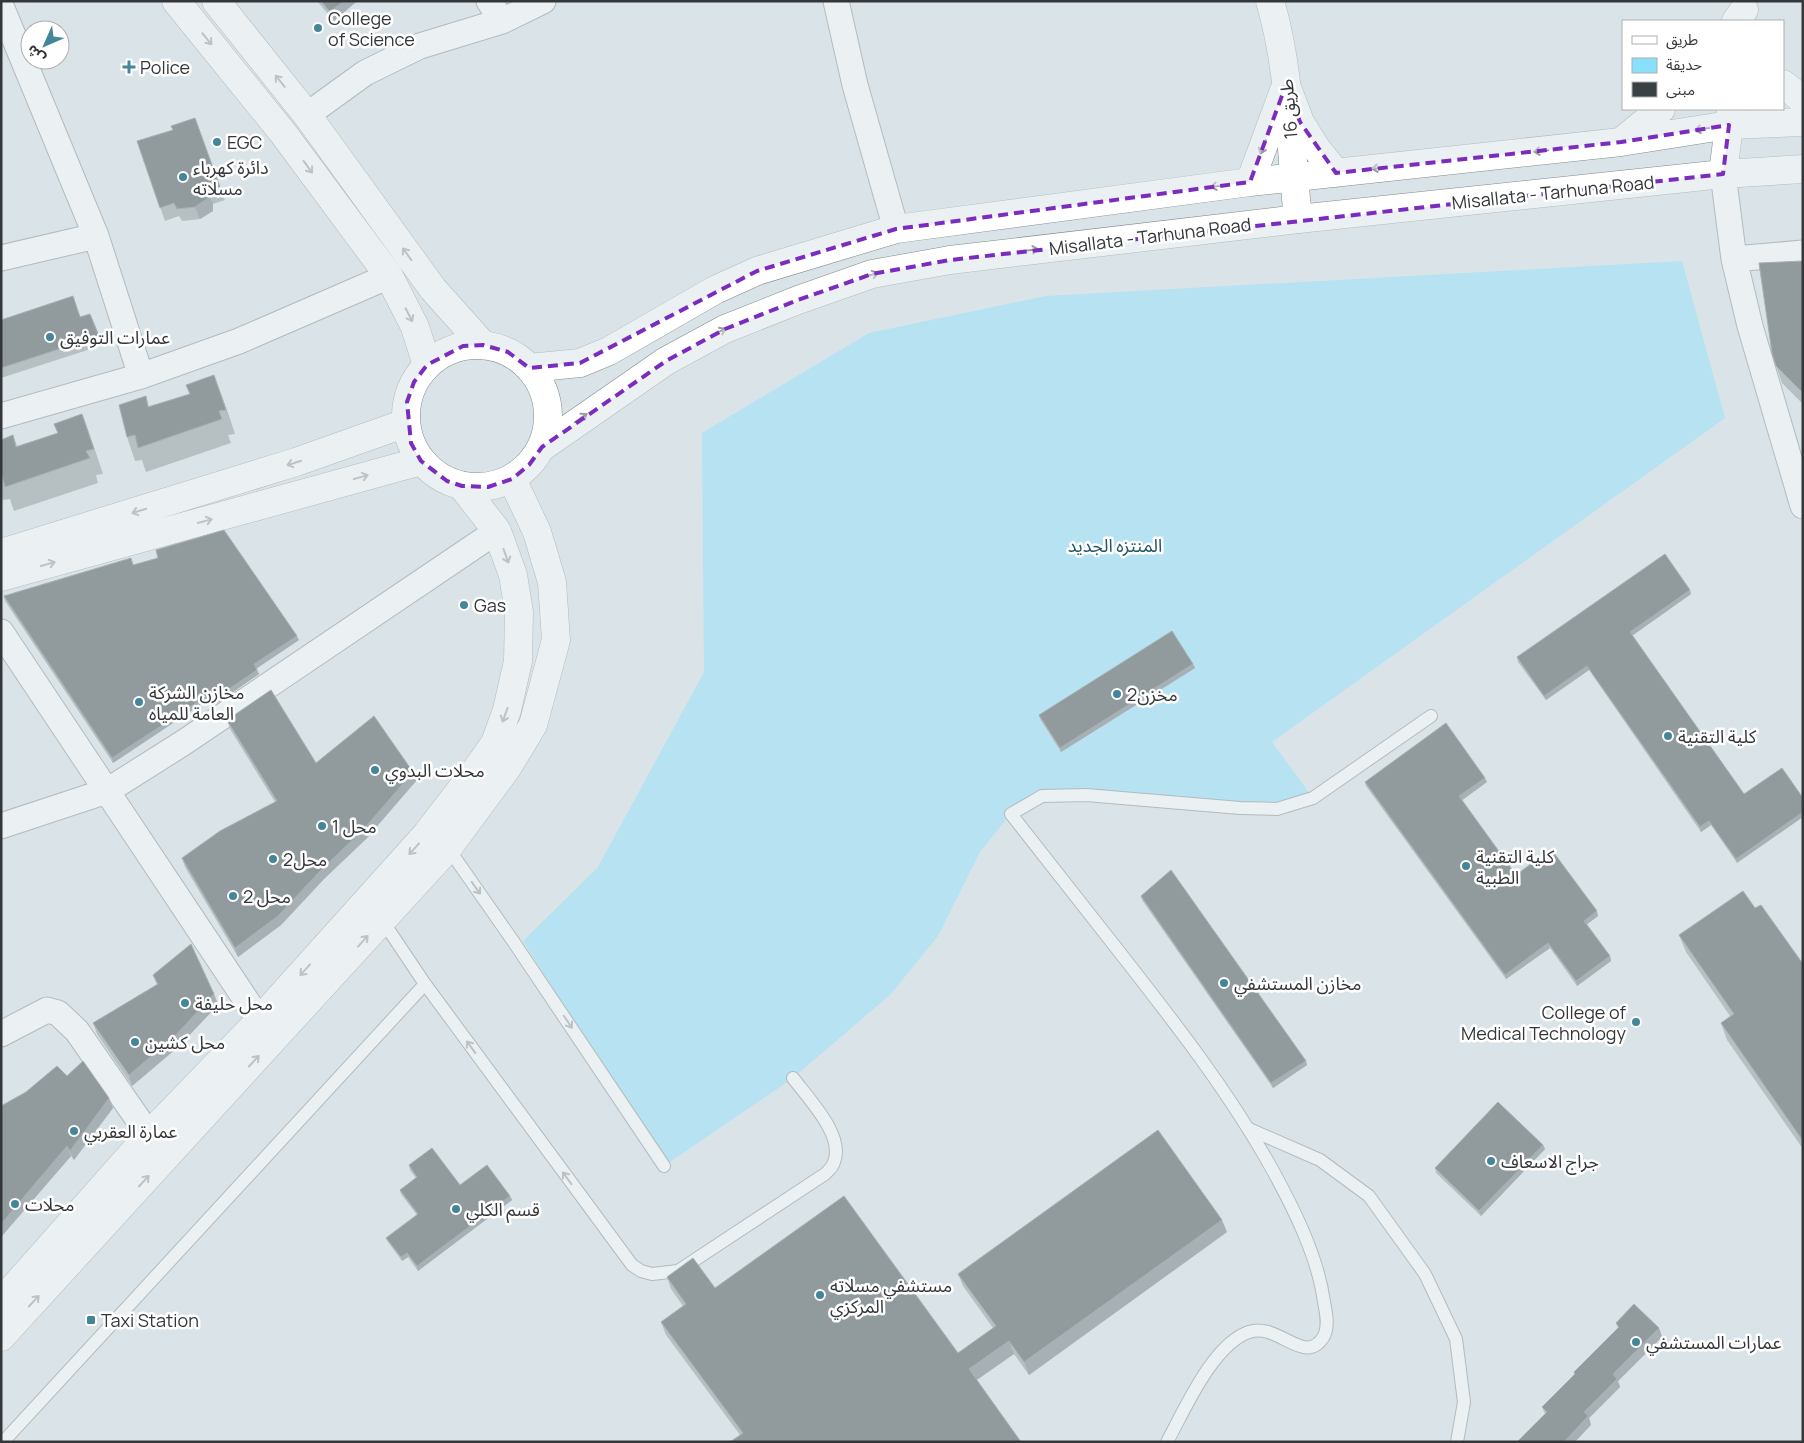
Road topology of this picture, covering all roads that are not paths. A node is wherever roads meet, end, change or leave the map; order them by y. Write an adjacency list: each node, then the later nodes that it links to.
1 (13, 1): 7 (street)
2 (176, 1): 28 (main road, one-way to 28)
3 (216, 1): 13 (main road, one-way to 3)
4 (543, 1): 8 (street)
5 (836, 1): 23 (street)
6 (1270, 1): 9 (main road, طريق 16)
7 (1, 6): 24 (street)
8 (496, 11): 13 (street)
9 (1286, 85): 18 (main road); 20 (main road, طريق 16); 21 (main road, one-way to 21)
10 (1784, 85): 11 (main road)
11 (1803, 100)
12 (1660, 110): 16 (main road)
13 (307, 115): 29 (main road, one-way to 13)
14 (1730, 117): 15 (main road); 16 (main road, one-way to 16); 19 (main road)
15 (1803, 122)
16 (1621, 142): 18 (main road, one-way to 18)
17 (1803, 169): 19 (main road, Misallata - Tarhuna Road)
18 (1336, 173): 20 (main road)
19 (1724, 174): 22 (main road, Misallata - Tarhuna Road); 27 (street)
20 (1293, 177): 21 (main road); 22 (main road, طريق 16)
21 (1250, 182): 23 (main road, one-way to 23)
22 (1298, 219): 35 (main road, Misallata - Tarhuna Road, one-way to 22)
23 (896, 229): 31 (main road)
24 (96, 236): 26 (street); 32 (street)
25 (1803, 253): 27 (street)
26 (1, 258)
27 (1734, 259): 39 (street)
28 (389, 276): 30 (main road, one-way to 30); 32 (street)
29 (483, 345): 30 (main road); 31 (main road)
30 (427, 365): 34 (main road)
31 (529, 368): 35 (main road)
32 (141, 376): 33 (street)
33 (1, 416)
34 (406, 423): 36 (main road); 41 (main road, one-way to 41)
35 (542, 447): 37 (main road)
36 (422, 461): 38 (main road); 42 (main road, one-way to 36)
37 (512, 479): 38 (main road); 47 (main road)
38 (462, 486): 40 (main road)
39 (1803, 506)
40 (497, 531): 45 (street); 48 (main road, one-way to 48)
41 (1, 553)
42 (1, 577)
43 (1, 632): 45 (street)
44 (1431, 716): 53 (lane)
45 (107, 791): 46 (street); 50 (street)
46 (1, 826)
47 (448, 848): 48 (main road); 55 (lane, one-way to 55)
48 (374, 910): 49 (lane); 50 (main road)
49 (425, 984): 52 (lane, one-way to 49); 58 (lane)
50 (266, 1031): 54 (main road); 57 (main road, one-way to 50)
51 (1, 1034): 54 (street)
52 (793, 1078)
53 (1249, 1128): 59 (lane); 60 (lane)
54 (149, 1135): 56 (main road)
55 (664, 1166)
56 (1, 1302)
57 (1, 1336)
58 (3, 1442)
59 (1167, 1442)
60 (1457, 1442)

